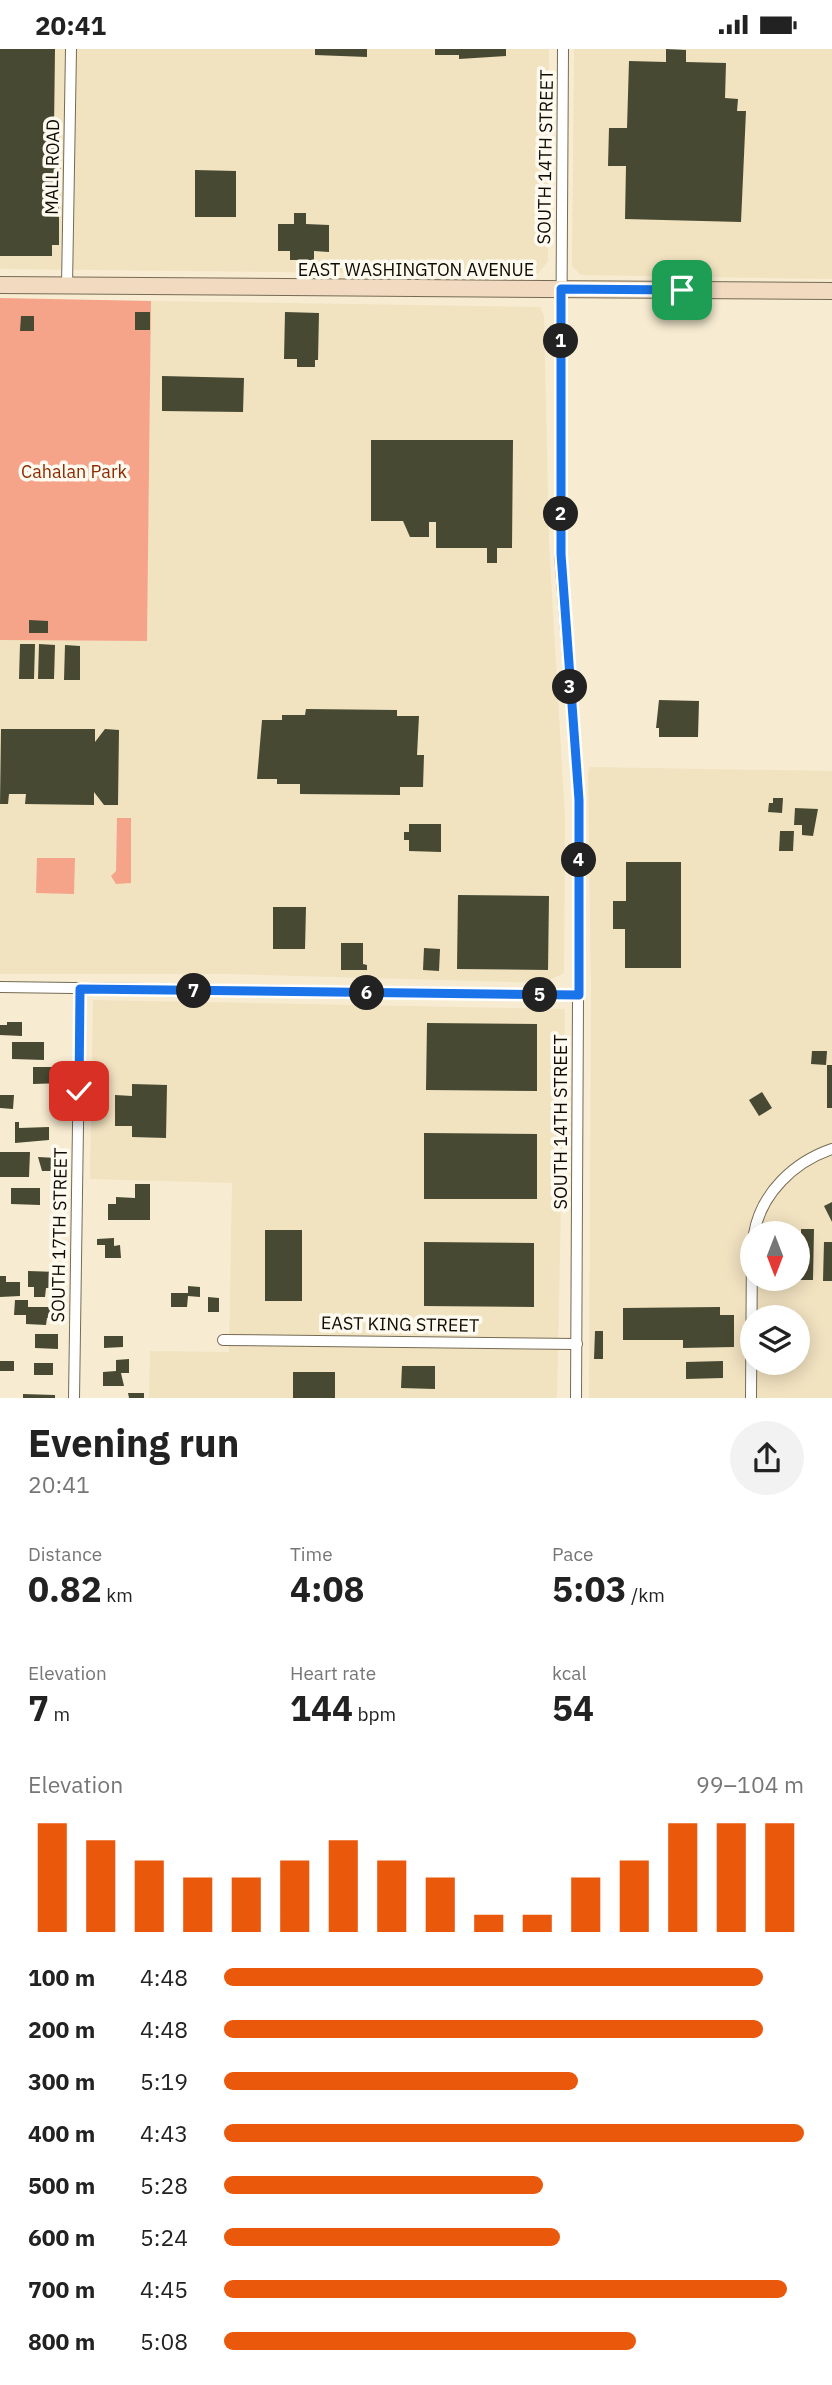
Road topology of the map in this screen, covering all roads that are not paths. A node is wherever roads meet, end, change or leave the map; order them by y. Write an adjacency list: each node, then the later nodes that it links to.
1 (71, 49): 4 (street, MALL ROAD)
2 (564, 49): 5 (street, SOUTH 14TH STREET)
3 (0, 285): 4 (street, EAST WASHINGTON AVENUE)
4 (67, 285): 5 (street, EAST WASHINGTON AVENUE)
5 (561, 289): 6 (street, EAST WASHINGTON AVENUE); 9 (street, SOUTH 14TH STREET)
6 (832, 291)
7 (0, 987): 8 (street)
8 (80, 989): 9 (street); 15 (street, SOUTH 17TH STREET)
9 (579, 995): 14 (street, SOUTH 14TH STREET)
10 (832, 1149): 11 (street)
11 (757, 1221)
12 (752, 1291): 17 (street)
13 (223, 1340): 14 (street, EAST KING STREET)
14 (577, 1344): 16 (street, SOUTH 14TH STREET)
15 (74, 1398)
16 (576, 1398)
17 (751, 1398)

